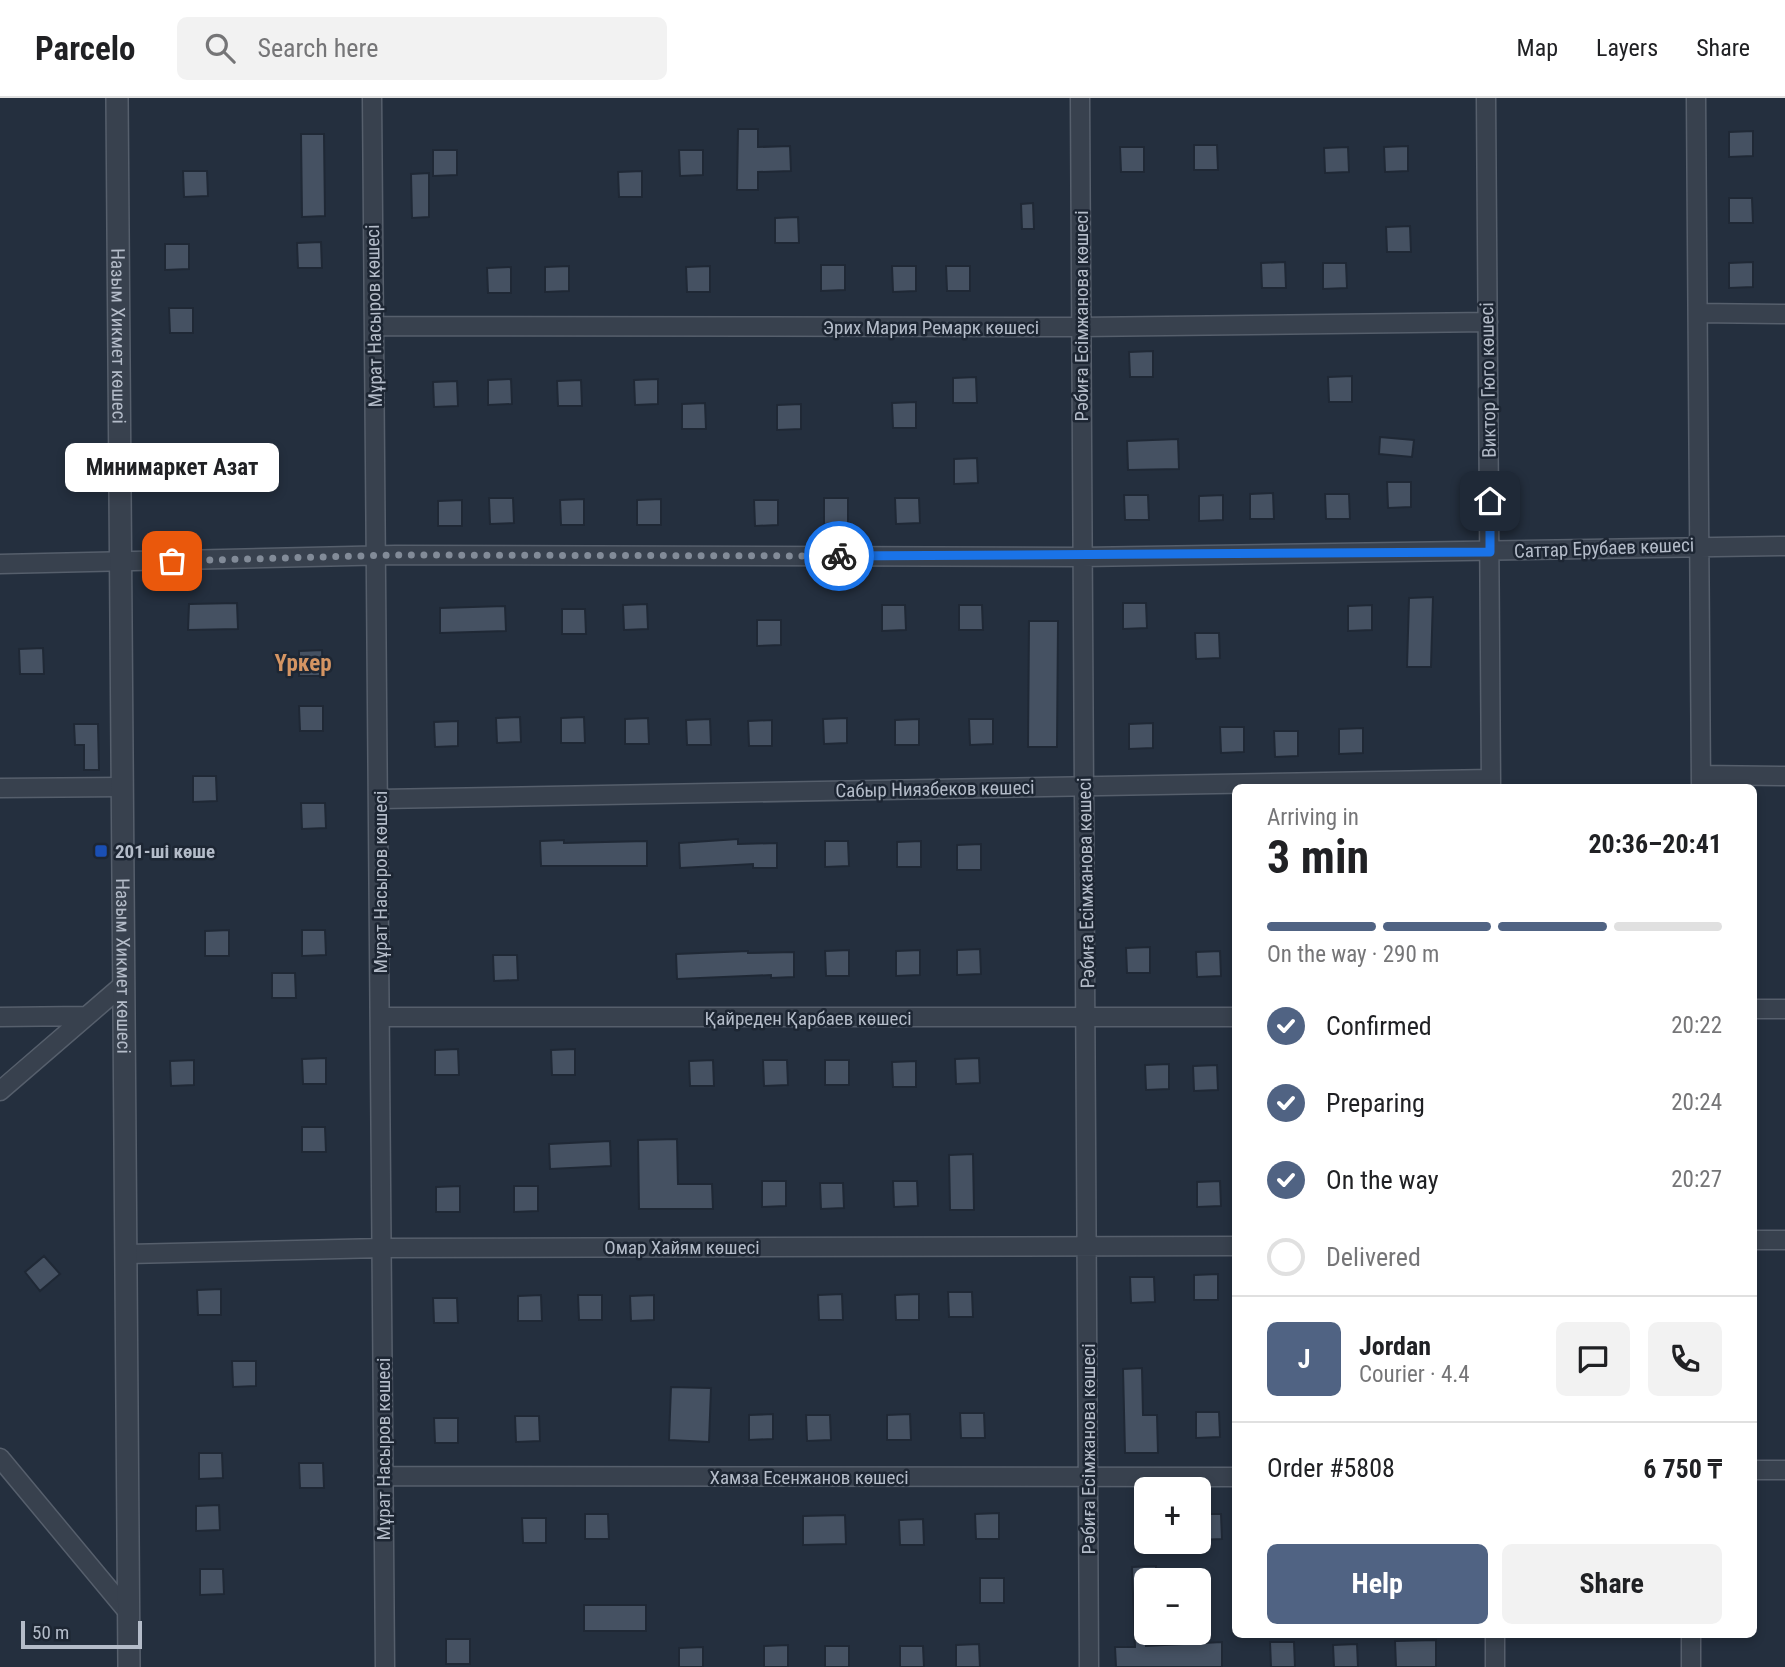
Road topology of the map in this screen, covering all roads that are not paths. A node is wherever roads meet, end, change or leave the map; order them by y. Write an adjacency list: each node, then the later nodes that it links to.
1 (117, 98): 16 (street, Назым Хикмет көшесі)
2 (372, 98): 9 (street, Мұрат Насыров көшесі)
3 (1080, 98): 10 (street, Рәбиға Есімжанова көшесі)
4 (1486, 98): 8 (street, Виктор Гюго көшесі)
5 (1696, 98): 6 (street)
6 (1698, 313): 7 (street); 11 (street)
7 (1785, 314)
8 (1488, 322): 10 (street, Эрих Мария Ремарк көшесі); 13 (street, Виктор Гюго көшесі)
9 (374, 326): 10 (street, Эрих Мария Ремарк көшесі); 14 (street, Мұрат Насыров көшесі)
10 (1081, 327): 15 (street, Рәбиға Есімжанова көшесі)
11 (1701, 545): 12 (street, Саттар Ерубаев көшесі); 13 (street, Саттар Ерубаев көшесі); 19 (street)
12 (1785, 546)
13 (1490, 552): 15 (street, Саттар Ерубаев көшесі); 20 (street, Виктор Гюго көшесі)
14 (376, 556): 15 (street, Саттар Ерубаев көшесі); 16 (street, Саттар Ерубаев көшесі); 26 (street, Мұрат Насыров көшесі)
15 (1082, 556): 23 (street, Рәбиға Есімжанова көшесі)
16 (121, 563): 17 (street, Саттар Ерубаев көшесі); 24 (street, Назым Хикмет көшесі)
17 (0, 564)
18 (1785, 776): 19 (street)
19 (1701, 781)
20 (1491, 783): 21 (street, Сабыр Ниязбеков көшесі)
21 (1355, 784)
22 (1232, 785): 23 (street, Сабыр Ниязбеков көшесі)
23 (1084, 786): 26 (street, Сабыр Ниязбеков көшесі); 34 (street, Рәбиға Есімжанова көшесі)
24 (122, 787): 25 (street); 27 (street, Назым Хикмет көшесі)
25 (0, 788)
26 (380, 799): 32 (street, Мұрат Насыров көшесі)
27 (124, 984): 30 (street); 41 (street, Назым Хикмет көшесі)
28 (1757, 1009): 29 (street)
29 (1785, 1009)
30 (85, 1016): 31 (street); 35 (street)
31 (0, 1017)
32 (381, 1017): 34 (street, Қайреден Қарбаев көшесі); 40 (street, Мұрат Насыров көшесі)
33 (1232, 1017): 34 (street, Қайреден Қарбаев көшесі)
34 (1088, 1019): 39 (street, Рәбиға Есімжанова көшесі)
35 (0, 1091)
36 (1757, 1240): 37 (street)
37 (1785, 1240)
38 (1232, 1246): 39 (street, Омар Хайям көшесі)
39 (1087, 1247): 40 (street, Омар Хайям көшесі); 47 (street, Рәбиға Есімжанова көшесі)
40 (382, 1248): 41 (street, Омар Хайям көшесі); 45 (street, Мұрат Насыров көшесі)
41 (128, 1254): 48 (street, Назым Хикмет көшесі)
42 (0, 1458): 48 (street)
43 (1757, 1470): 44 (street)
44 (1785, 1470)
45 (383, 1476): 47 (street, Хамза Есенжанов көшесі); 52 (street, Мұрат Насыров көшесі)
46 (1232, 1477): 47 (street, Хамза Есенжанов көшесі)
47 (1088, 1478): 53 (street, Рәбиға Есімжанова көшесі)
48 (128, 1612): 51 (street, Назым Хикмет көшесі)
49 (1495, 1638): 54 (street)
50 (1691, 1638): 55 (street)
51 (129, 1667)
52 (385, 1667)
53 (1089, 1667)
54 (1495, 1667)
55 (1691, 1667)

